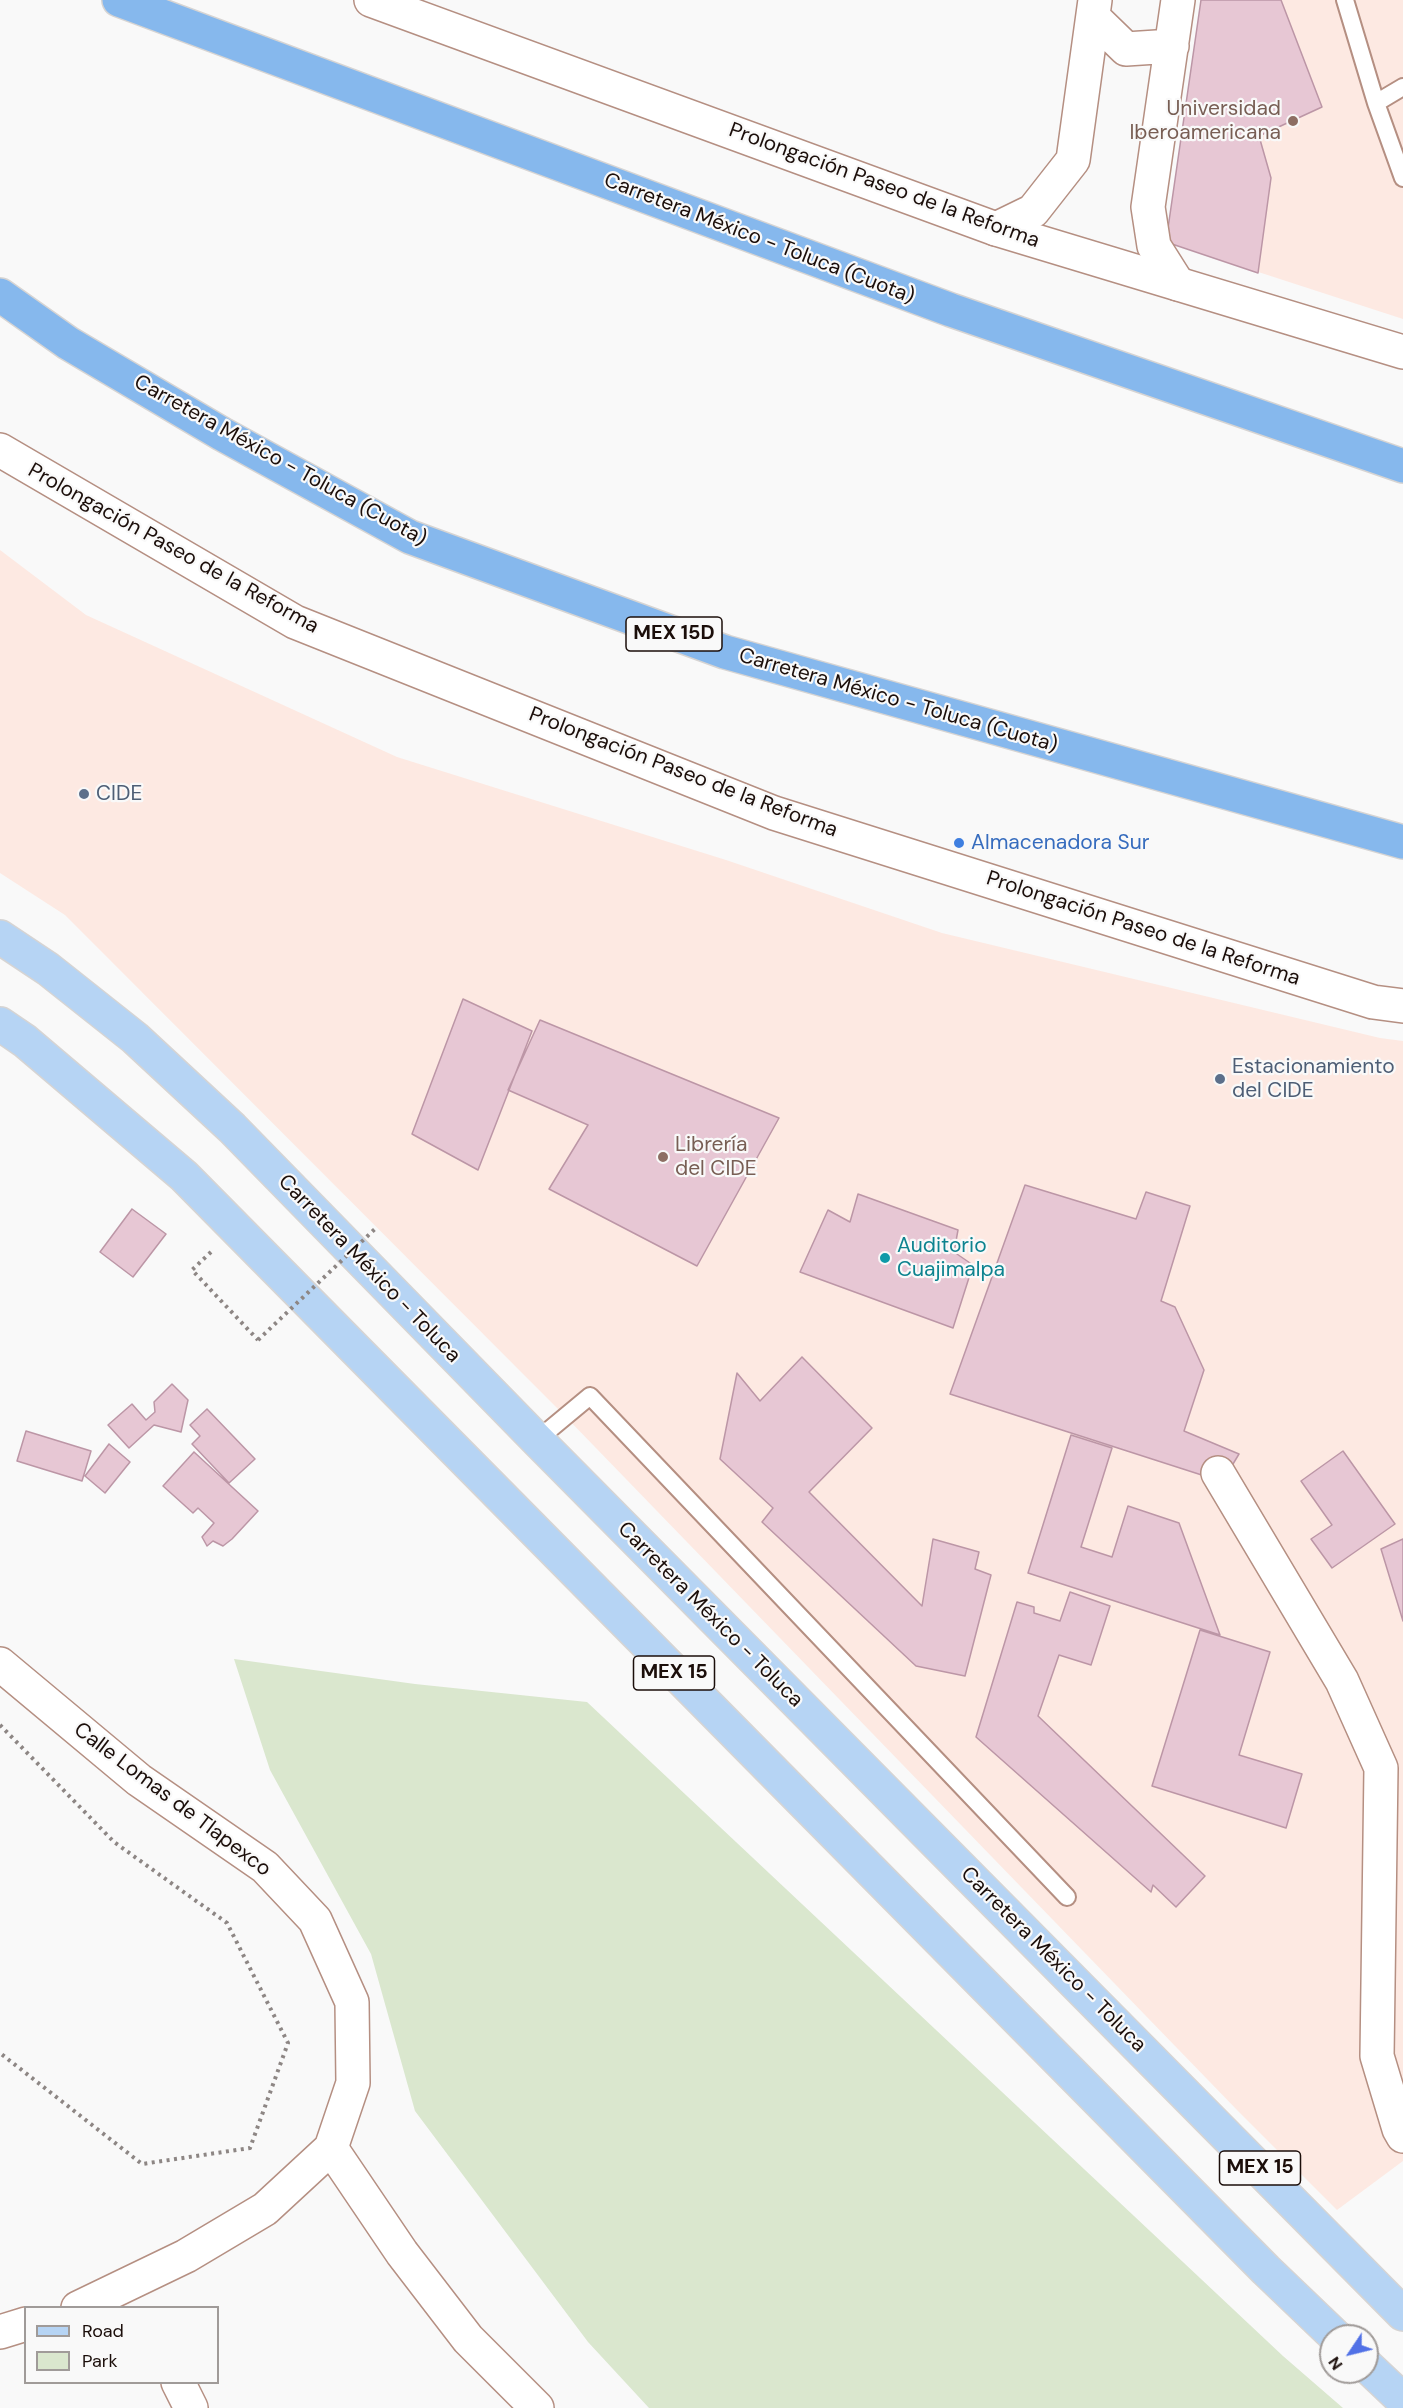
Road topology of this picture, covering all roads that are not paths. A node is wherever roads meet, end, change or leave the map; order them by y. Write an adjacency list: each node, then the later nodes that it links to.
1 (119, 0): 15 (highway, Carretera México - Toluca (Cuota))
2 (371, 0): 10 (street, Prolongación Paseo de la Reforma)
3 (1178, 0): 6 (street)
4 (1345, 0): 8 (lane)
5 (1094, 8): 6 (street); 10 (street)
6 (1172, 46): 11 (street)
7 (1403, 87): 8 (lane)
8 (1376, 103): 9 (lane)
9 (1403, 178)
10 (996, 229): 11 (street, Prolongación Paseo de la Reforma)
11 (1178, 284): 13 (street, Prolongación Paseo de la Reforma)
12 (0, 295): 16 (highway, Carretera México - Toluca (Cuota) / MEX 15D)
13 (1403, 352)
14 (0, 450): 18 (street, Prolongación Paseo de la Reforma)
15 (1403, 466)
16 (1403, 842)
17 (0, 937): 20 (main road, Carretera México - Toluca / MEX 15)
18 (1403, 1006)
19 (0, 1024): 28 (main road, MEX 15)
20 (537, 1440): 23 (lane); 27 (main road, Carretera México - Toluca / MEX 15)
21 (1218, 1473): 24 (street)
22 (0, 1664): 25 (street, Calle Lomas de Tlapexco)
23 (1067, 1897)
24 (1403, 2136)
25 (331, 2148): 26 (street); 35 (street)
26 (87, 2306)
27 (1403, 2314)
28 (1323, 2324)
29 (24, 2325): 30 (street)
30 (0, 2332)
31 (1379, 2377): 33 (main road)
32 (179, 2384): 34 (street)
33 (1403, 2400)
34 (191, 2408)
35 (537, 2408)

